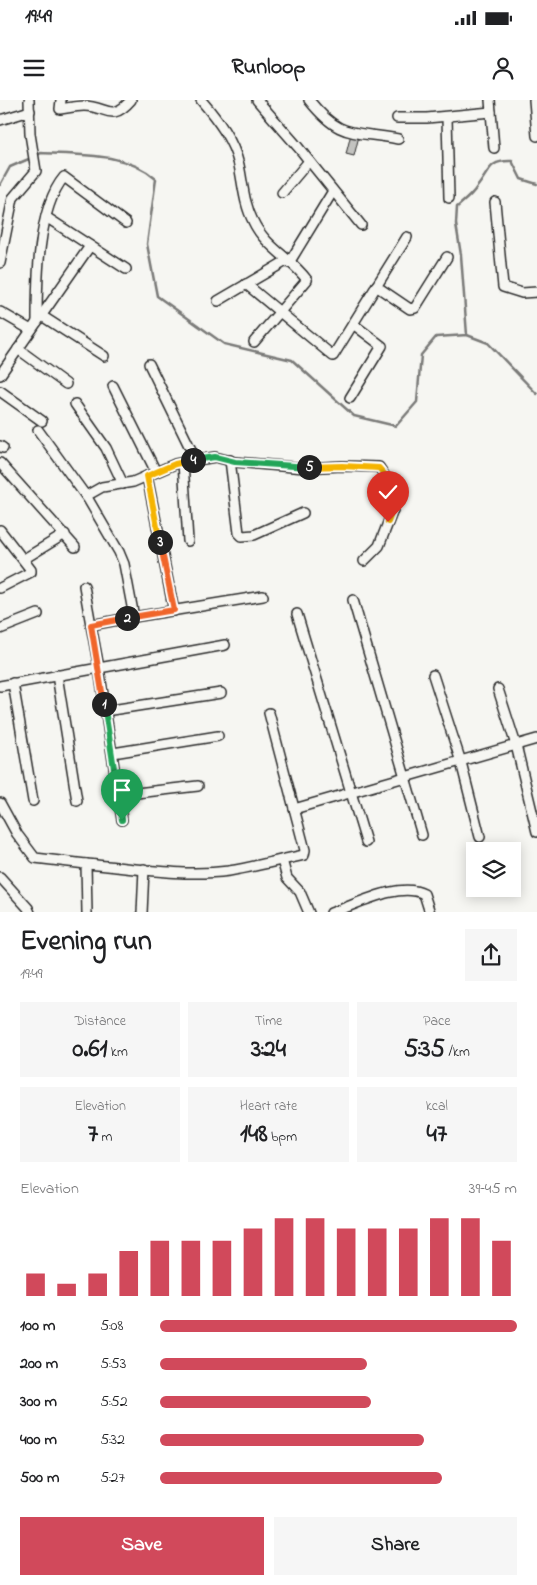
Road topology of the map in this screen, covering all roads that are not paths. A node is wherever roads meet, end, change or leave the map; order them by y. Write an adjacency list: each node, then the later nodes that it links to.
1 (29, 100): 9 (street)
2 (61, 100): 3 (street)
3 (131, 100)
4 (202, 100): 29 (street)
5 (256, 100): 17 (street)
6 (309, 100): 15 (street)
7 (490, 100): 10 (street)
8 (534, 100): 14 (street)
9 (30, 111): 13 (street); 28 (street)
10 (491, 112): 11 (street); 16 (street)
11 (447, 117): 12 (street); 20 (street)
12 (397, 118)
13 (0, 120)
14 (537, 136)
15 (398, 139)
16 (494, 148)
17 (309, 162): 18 (street); 19 (street)
18 (333, 191): 24 (street); 29 (street)
19 (282, 194)
20 (449, 198)
21 (495, 202): 33 (street)
22 (46, 216): 23 (street); 26 (street); 37 (street)
23 (126, 223)
24 (361, 225)
25 (407, 237): 32 (street)
26 (90, 246): 30 (street); 37 (street)
27 (446, 257): 32 (street)
28 (0, 262)
29 (287, 262): 31 (street); 36 (street)
30 (126, 269)
31 (246, 284): 34 (street); 36 (street)
32 (376, 286): 38 (street)
33 (537, 292)
34 (218, 301)
35 (0, 312): 39 (street)
36 (280, 312): 38 (street); 40 (street)
37 (39, 319): 39 (street); 42 (street)
38 (353, 324): 48 (street)
39 (31, 330): 41 (street)
40 (254, 342)
41 (18, 349): 44 (street); 45 (street)
42 (104, 356)
43 (149, 364): 52 (street)
44 (0, 375)
45 (66, 384)
46 (113, 386): 56 (street)
47 (0, 391): 50 (street)
48 (350, 398)
49 (74, 404): 57 (street)
50 (42, 420)
51 (38, 430): 58 (street)
52 (196, 460): 53 (street); 54 (street)
53 (230, 460): 59 (street); 65 (street)
54 (183, 462): 56 (street); 62 (street)
55 (0, 463): 61 (street)
56 (151, 474): 57 (street); 70 (street)
57 (122, 484): 58 (street)
58 (86, 496): 73 (street)
59 (303, 513)
60 (0, 530): 64 (street)
61 (65, 534): 63 (street); 64 (street)
62 (188, 541)
63 (75, 547)
64 (24, 559): 67 (street)
65 (364, 561)
66 (84, 586): 74 (street)
67 (0, 588)
68 (262, 596): 70 (street)
69 (353, 600): 91 (street)
70 (174, 610): 73 (street)
71 (38, 614): 75 (street)
72 (297, 614): 93 (street)
73 (134, 617): 74 (street)
74 (91, 625): 77 (street)
75 (0, 629)
76 (226, 645): 77 (street)
77 (100, 668): 79 (street); 84 (street)
78 (433, 675): 90 (street)
79 (57, 676): 80 (street); 96 (street)
80 (14, 683): 81 (street); 95 (street)
81 (0, 686)
82 (498, 689): 88 (street)
83 (221, 693): 84 (street)
84 (105, 711): 89 (street)
85 (269, 713): 98 (street)
86 (218, 736): 89 (street)
87 (537, 739): 88 (street)
88 (516, 746): 90 (street); 100 (street)
89 (113, 753): 94 (street)
90 (461, 762): 91 (street); 102 (street)
91 (406, 777): 93 (street); 101 (street)
92 (198, 786): 94 (street)
93 (351, 792): 98 (street); 103 (street)
94 (119, 795): 99 (street)
95 (33, 801)
96 (77, 802)
97 (0, 803): 105 (street)
98 (294, 809): 104 (street)
99 (122, 820)
100 (537, 832)
101 (422, 834)
102 (480, 837)
103 (366, 842)
104 (282, 860): 106 (street); 111 (street)
105 (86, 864): 106 (street); 109 (street)
106 (144, 869): 110 (street)
107 (0, 877): 108 (street)
108 (30, 912)
109 (87, 912)
110 (142, 912)
111 (309, 912)
112 (331, 912): 113 (street)
113 (430, 912)

